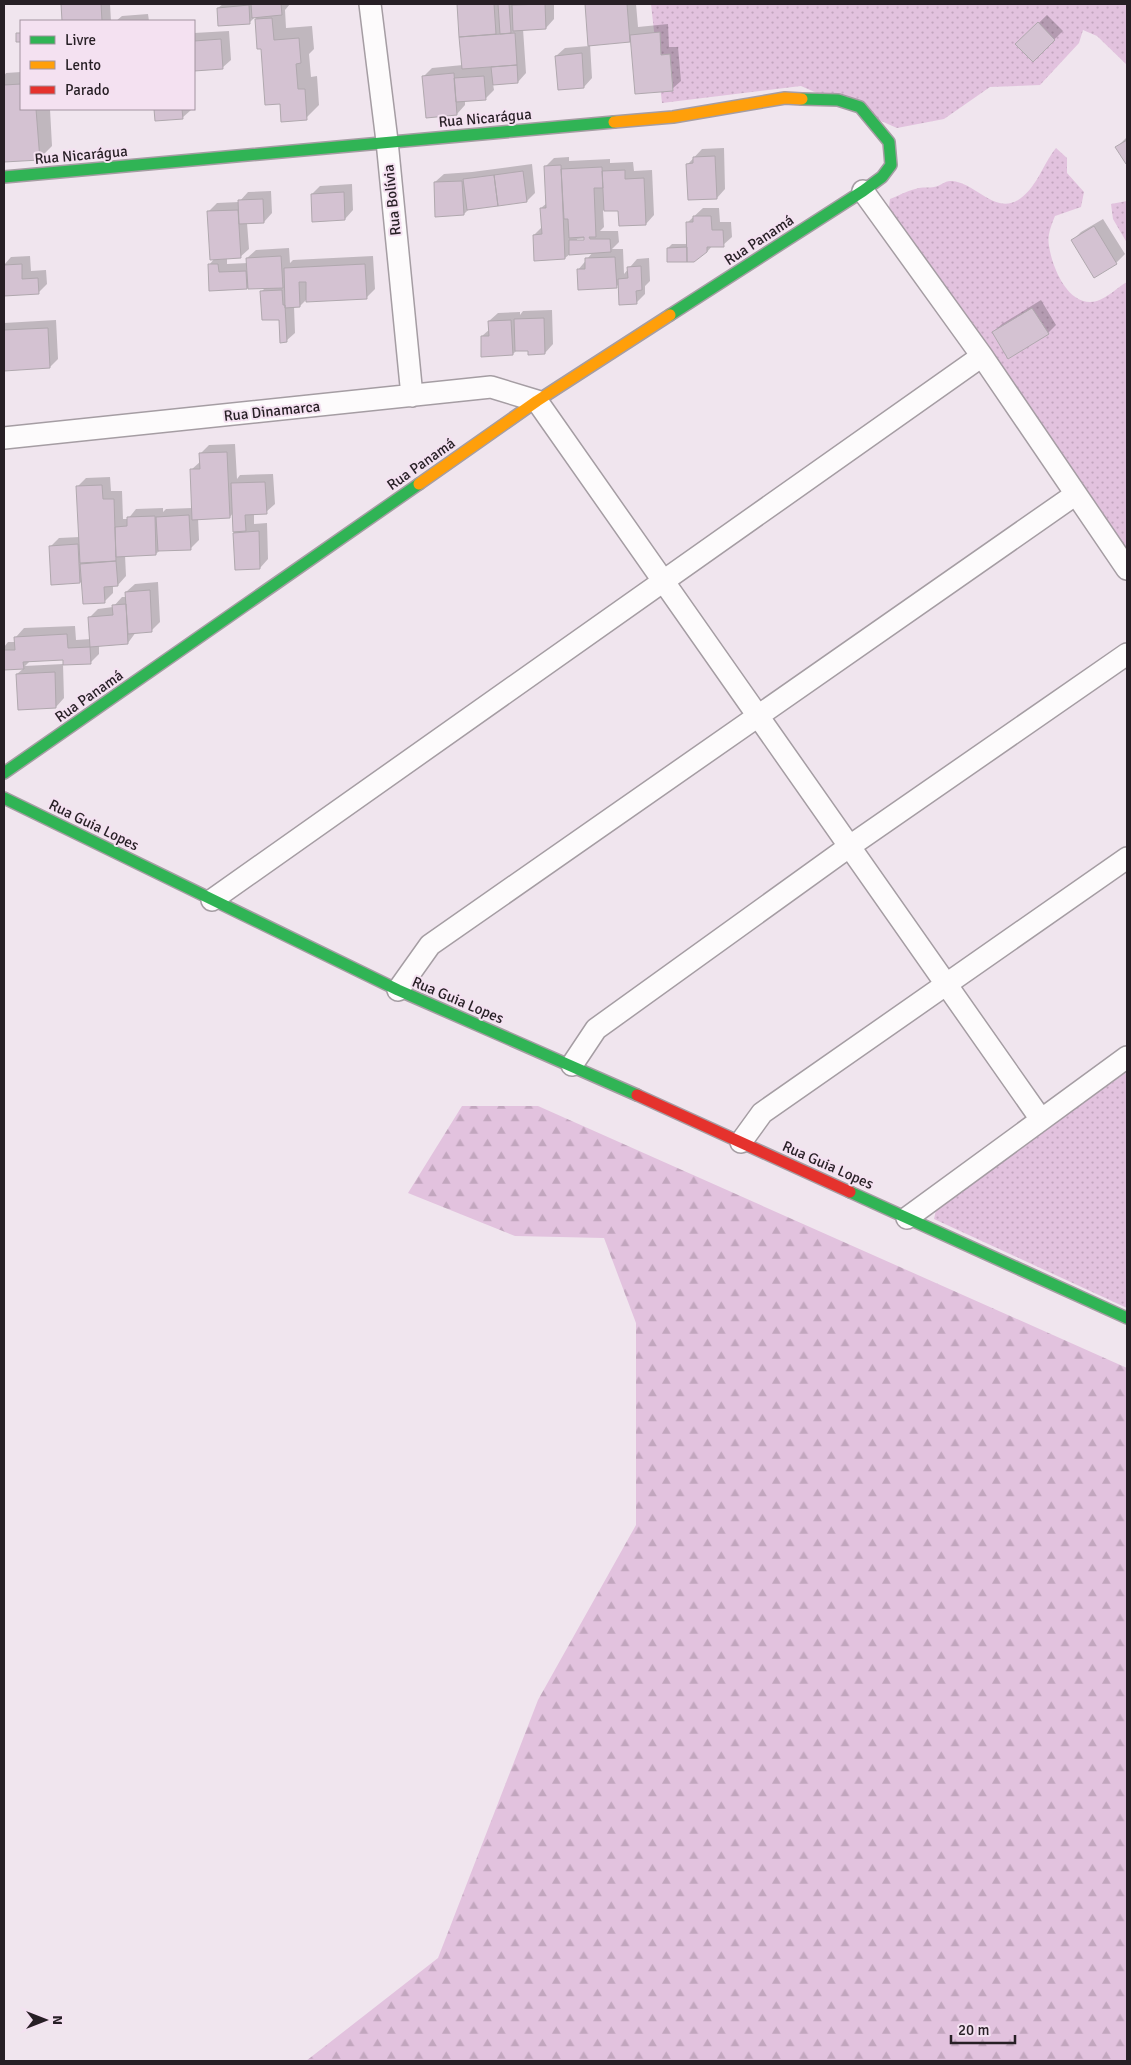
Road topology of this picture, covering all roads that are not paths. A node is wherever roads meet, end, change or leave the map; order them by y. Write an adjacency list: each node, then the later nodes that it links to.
1 (370, 4): 2 (street, Rua Bolívia)
2 (387, 141): 3 (street, Rua Nicarágua); 4 (street, Rua Nicarágua); 6 (street, Rua Bolívia)
3 (4, 177)
4 (863, 191): 5 (street); 7 (street, Rua Panamá)
5 (982, 356): 9 (street); 11 (street)
6 (412, 396): 7 (street, Rua Dinamarca); 8 (street, Rua Dinamarca)
7 (537, 401): 11 (street); 14 (street, Rua Panamá)
8 (4, 438)
9 (1076, 494): 10 (street); 13 (street)
10 (1127, 569)
11 (664, 581): 13 (street); 18 (street)
12 (1127, 654): 16 (street)
13 (758, 716): 16 (street); 20 (street)
14 (4, 773)
15 (4, 798): 18 (street, Rua Guia Lopes)
16 (850, 846): 19 (street); 22 (street)
17 (1127, 858): 19 (street)
18 (212, 900): 20 (street, Rua Guia Lopes)
19 (946, 984): 23 (street); 24 (street)
20 (398, 990): 22 (street, Rua Guia Lopes)
21 (1127, 1056): 23 (street)
22 (572, 1065): 24 (street, Rua Guia Lopes)
23 (1040, 1118): 25 (street)
24 (741, 1142): 25 (street, Rua Guia Lopes)
25 (906, 1218): 26 (street, Rua Guia Lopes)
26 (1127, 1318)

